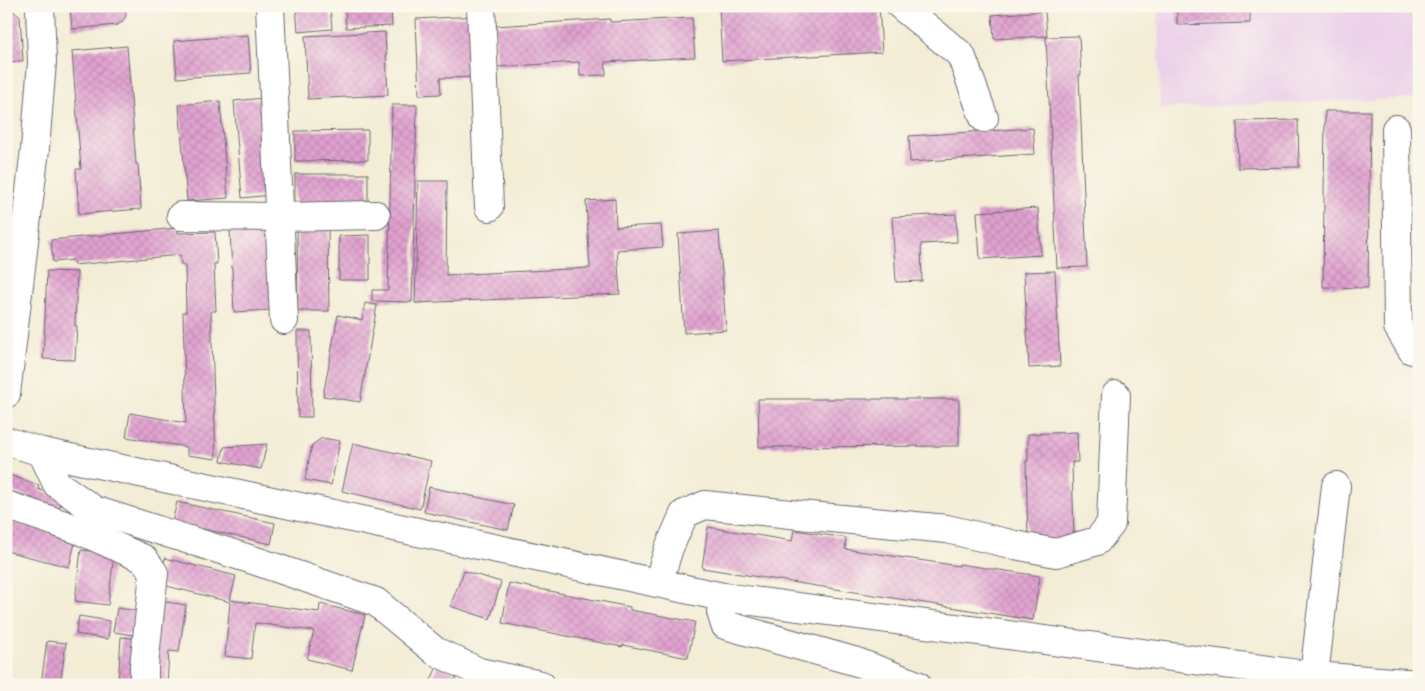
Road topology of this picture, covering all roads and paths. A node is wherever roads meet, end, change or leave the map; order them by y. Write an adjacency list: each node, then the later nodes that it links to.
1 (40, 6): 13 (street)
2 (270, 6): 10 (street)
3 (481, 6): 7 (street)
4 (901, 6): 5 (street)
5 (984, 118)
6 (1396, 129): 12 (street)
7 (489, 207)
8 (376, 215): 10 (street)
9 (181, 216): 10 (street)
10 (279, 217): 11 (street)
11 (284, 320)
12 (1419, 350)
13 (6, 394)
14 (1116, 395): 19 (street)
15 (6, 441): 16 (street)
16 (42, 452): 19 (street); 22 (street)
17 (1336, 486): 21 (street)
18 (6, 505): 24 (street)
19 (658, 583): 20 (street)
20 (723, 597): 21 (street); 26 (street)
21 (1314, 676): 23 (street)
22 (478, 678): 25 (street)
23 (1419, 684)
24 (144, 685)
25 (541, 685)
26 (917, 685)

